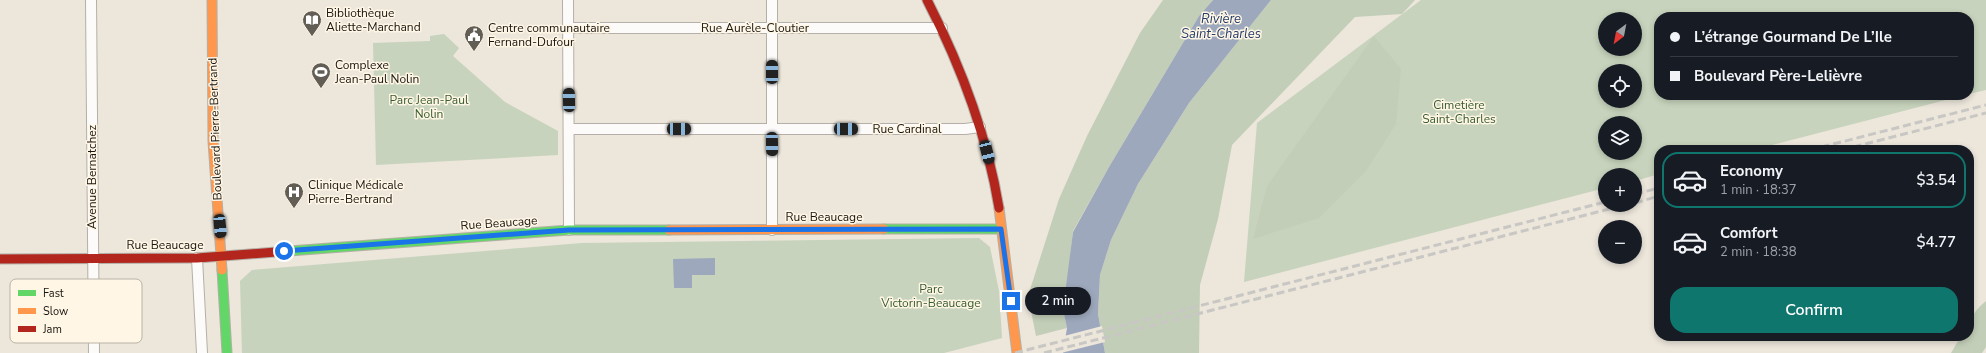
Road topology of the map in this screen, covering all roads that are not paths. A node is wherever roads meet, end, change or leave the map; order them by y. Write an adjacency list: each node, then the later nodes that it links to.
1 (91, 0): 16 (street, Avenue Bernatchez)
2 (212, 0): 15 (street, Boulevard Pierre-Bertrand)
3 (568, 0): 6 (street)
4 (772, 0): 7 (street)
5 (927, 0): 8 (street)
6 (568, 28): 7 (street, Rue Aurèle-Cloutier); 10 (street)
7 (771, 28): 8 (street, Rue Aurèle-Cloutier); 11 (street)
8 (942, 28): 9 (street)
9 (980, 127): 11 (street, Rue Cardinal); 12 (street)
10 (570, 129): 11 (street, Rue Cardinal); 13 (street)
11 (772, 129): 14 (street)
12 (1001, 229): 14 (street, Rue Beaucage); 24 (street)
13 (569, 230): 14 (street, Rue Beaucage); 15 (street, Rue Beaucage)
14 (772, 230)
15 (222, 256): 17 (street, Rue Beaucage); 23 (street, Boulevard Pierre-Bertrand)
16 (93, 257): 17 (street, Rue Beaucage); 18 (street, Rue Beaucage); 19 (street, Avenue Bernatchez)
17 (197, 258): 22 (street)
18 (0, 259)
19 (93, 279)
20 (94, 343): 21 (street, Avenue Bernatchez)
21 (94, 353)
22 (202, 353)
23 (227, 353)
24 (1017, 353)

